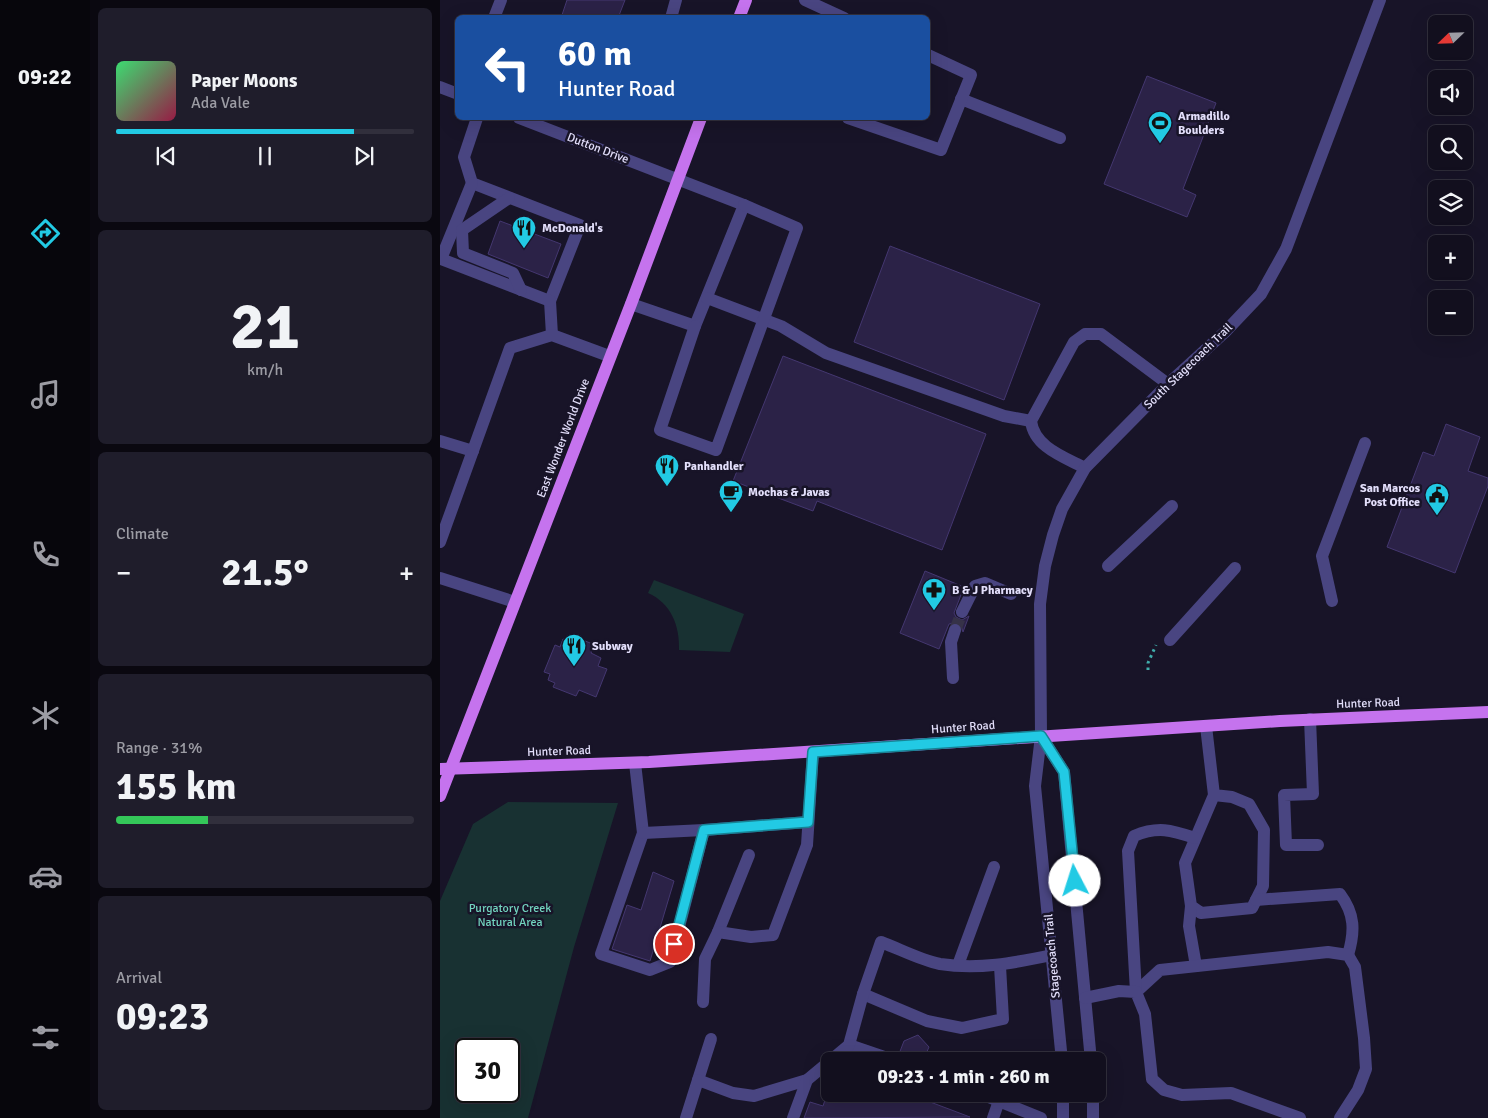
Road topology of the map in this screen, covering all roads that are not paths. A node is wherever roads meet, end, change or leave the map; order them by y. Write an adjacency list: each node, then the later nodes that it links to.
1 (500, 0): 6 (street)
2 (676, 0): 7 (street)
3 (746, 0): 8 (main road)
4 (805, 0): 9 (street)
5 (1380, 0): 31 (street, South Stagecoach Trail)
6 (495, 15)
7 (672, 15)
8 (740, 15)
9 (838, 15)
10 (930, 56): 13 (street)
11 (440, 87): 12 (street)
12 (455, 93)
13 (961, 99): 17 (street); 18 (street)
14 (475, 120): 20 (street)
15 (524, 120): 19 (street, Dutton Drive)
16 (700, 120): 19 (main road, East Wonder World Drive)
17 (854, 120)
18 (1060, 138)
19 (677, 179): 22 (street, Dutton Drive); 26 (main road, East Wonder World Drive)
20 (472, 183): 21 (street); 23 (street)
21 (508, 198): 23 (street); 25 (street)
22 (744, 205): 24 (street); 27 (street, Dutton Drive)
23 (522, 290): 25 (street)
24 (707, 298): 27 (street); 28 (street)
25 (550, 301): 29 (street)
26 (631, 304): 28 (street); 30 (main road, East Wonder World Drive)
27 (764, 319): 28 (street); 32 (street)
28 (695, 326)
29 (552, 336): 30 (street); 35 (street)
30 (609, 356): 44 (main road, East Wonder World Drive)
31 (1168, 384): 32 (street); 36 (street, South Stagecoach Trail)
32 (1031, 422): 36 (street)
33 (440, 441): 35 (street)
34 (1365, 443): 43 (street)
35 (473, 451): 38 (street)
36 (1085, 468): 52 (street, South Stagecoach Trail)
37 (1172, 506): 39 (street)
38 (440, 542)
39 (1108, 566)
40 (1235, 568): 47 (street)
41 (440, 578): 44 (street)
42 (1011, 594): 45 (street)
43 (1332, 601)
44 (515, 602): 55 (main road, East Wonder World Drive)
45 (962, 612)
46 (955, 630): 48 (street)
47 (1164, 639)
48 (953, 678)
49 (1488, 712): 50 (main road, Hunter Road)
50 (1310, 719): 51 (main road, Hunter Road); 62 (street)
51 (1206, 726): 52 (main road, Hunter Road); 56 (street)
52 (1041, 736): 53 (main road, Hunter Road); 68 (street, Stagecoach Trail); 75 (street)
53 (813, 752): 54 (main road, Hunter Road); 58 (street)
54 (635, 763): 55 (main road, Hunter Road); 60 (street)
55 (446, 768): 57 (main road, East Wonder World Drive)
56 (1214, 795): 61 (street); 65 (street)
57 (440, 796)
58 (808, 822): 59 (street); 67 (street)
59 (704, 830): 60 (street); 60 (street)
60 (643, 833)
61 (1195, 838): 66 (street); 73 (street)
62 (1318, 845)
63 (749, 855): 67 (street)
64 (994, 867): 70 (street)
65 (1256, 900): 66 (street); 69 (street)
66 (1191, 906): 72 (street)
67 (718, 932): 76 (street)
68 (1052, 955): 71 (street); 80 (street, Stagecoach Trail)
69 (1348, 955): 72 (street); 95 (street)
70 (958, 965): 71 (street); 74 (street)
71 (1000, 966): 74 (street)
72 (1196, 966): 73 (street)
73 (1136, 992): 75 (street); 94 (street)
74 (863, 994): 78 (street)
75 (1085, 998): 81 (street)
76 (703, 1002)
77 (711, 1039): 82 (street)
78 (849, 1045): 79 (street); 83 (street)
79 (870, 1052)
80 (1061, 1052)
81 (1090, 1052)
82 (698, 1080): 83 (street); 88 (street)
83 (807, 1080): 89 (street)
84 (999, 1102): 90 (street)
85 (1001, 1102): 91 (street)
86 (1063, 1102): 92 (street)
87 (1093, 1102): 93 (street)
88 (686, 1118)
89 (793, 1118)
90 (993, 1118)
91 (1041, 1118)
92 (1063, 1118)
93 (1093, 1118)
94 (1300, 1118)
95 (1340, 1118)

